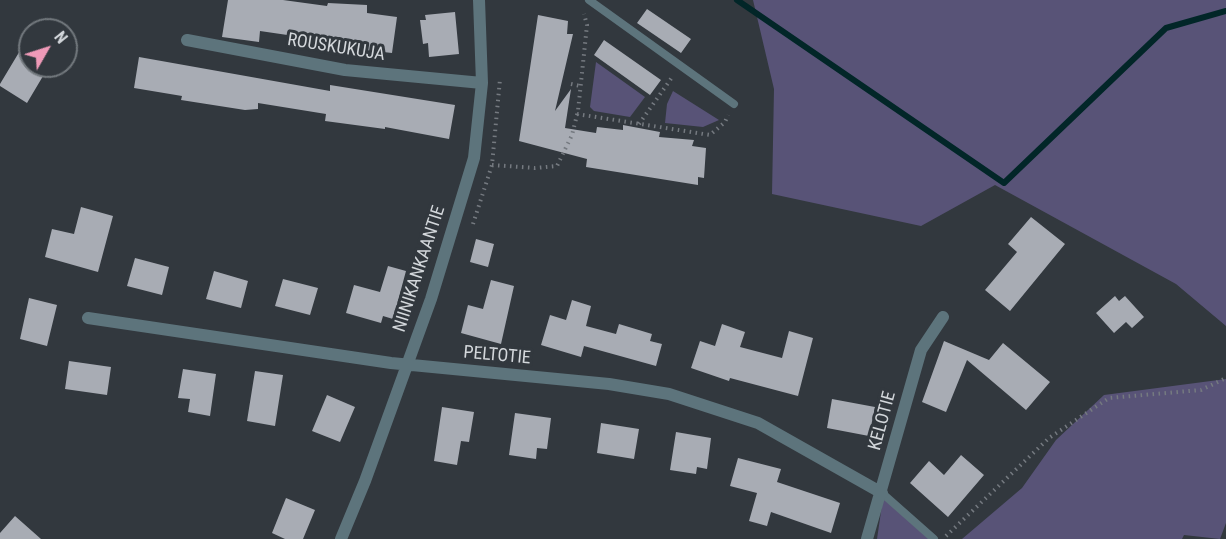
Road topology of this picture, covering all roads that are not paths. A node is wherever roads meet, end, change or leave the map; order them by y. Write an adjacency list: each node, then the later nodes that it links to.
1 (479, 0): 4 (street, NIINIKANKAANTIE)
2 (589, 0): 5 (lane)
3 (187, 40): 4 (street, ROUSKUKUJA)
4 (482, 83): 8 (street, NIINIKANKAANTIE)
5 (734, 104)
6 (942, 317): 9 (street, KELOTIE)
7 (88, 318): 8 (street, PELTOTIE)
8 (407, 364): 9 (street, PELTOTIE); 10 (street, NIINIKANKAANTIE)
9 (882, 494): 11 (street, KELOTIE); 12 (lane)
10 (341, 539)
11 (867, 539)
12 (934, 539)

